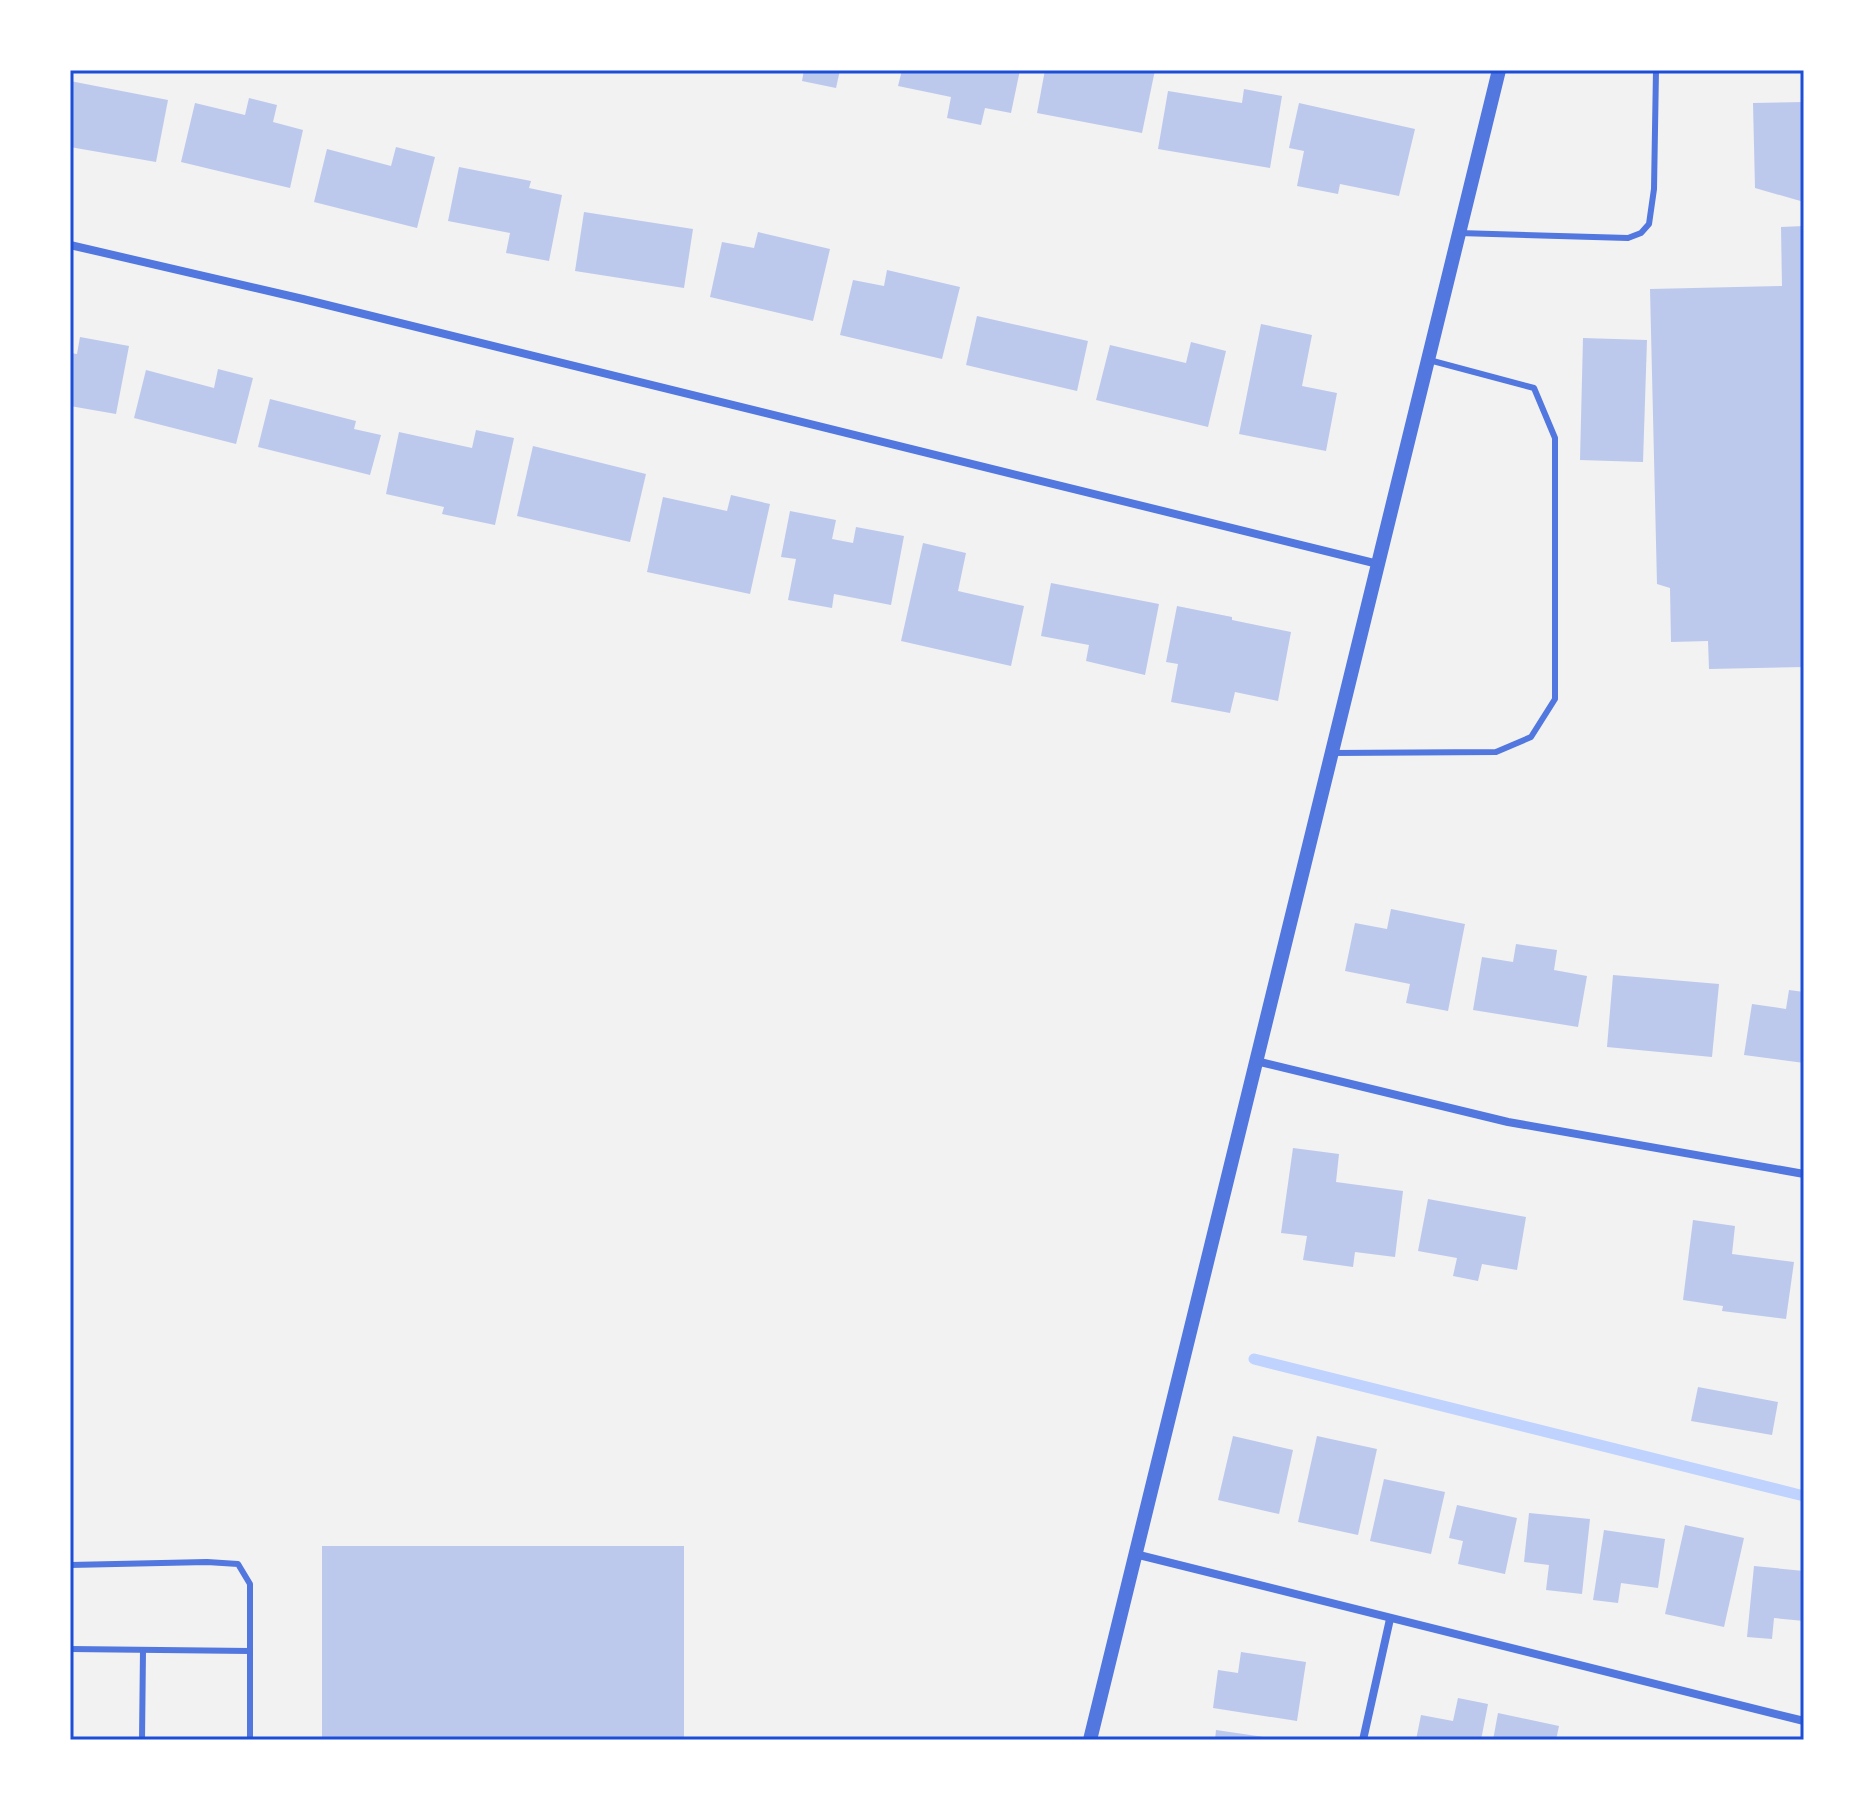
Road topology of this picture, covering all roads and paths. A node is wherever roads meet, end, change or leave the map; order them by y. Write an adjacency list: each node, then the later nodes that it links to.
1 (1499, 70): 3 (street)
2 (1656, 70): 3 (lane)
3 (1459, 233): 5 (street)
4 (70, 245): 6 (street)
5 (1429, 360): 6 (street); 7 (lane)
6 (1379, 564): 7 (street)
7 (1332, 753): 8 (street)
8 (1256, 1061): 9 (street); 10 (street)
9 (1804, 1174)
10 (1135, 1554): 12 (street); 19 (street)
11 (70, 1565): 15 (lane)
12 (1390, 1619): 16 (street); 20 (street)
13 (70, 1649): 14 (lane)
14 (143, 1650): 15 (lane); 17 (lane)
15 (250, 1651): 18 (lane)
16 (1804, 1721)
17 (142, 1740)
18 (250, 1740)
19 (1090, 1740)
20 (1363, 1740)

